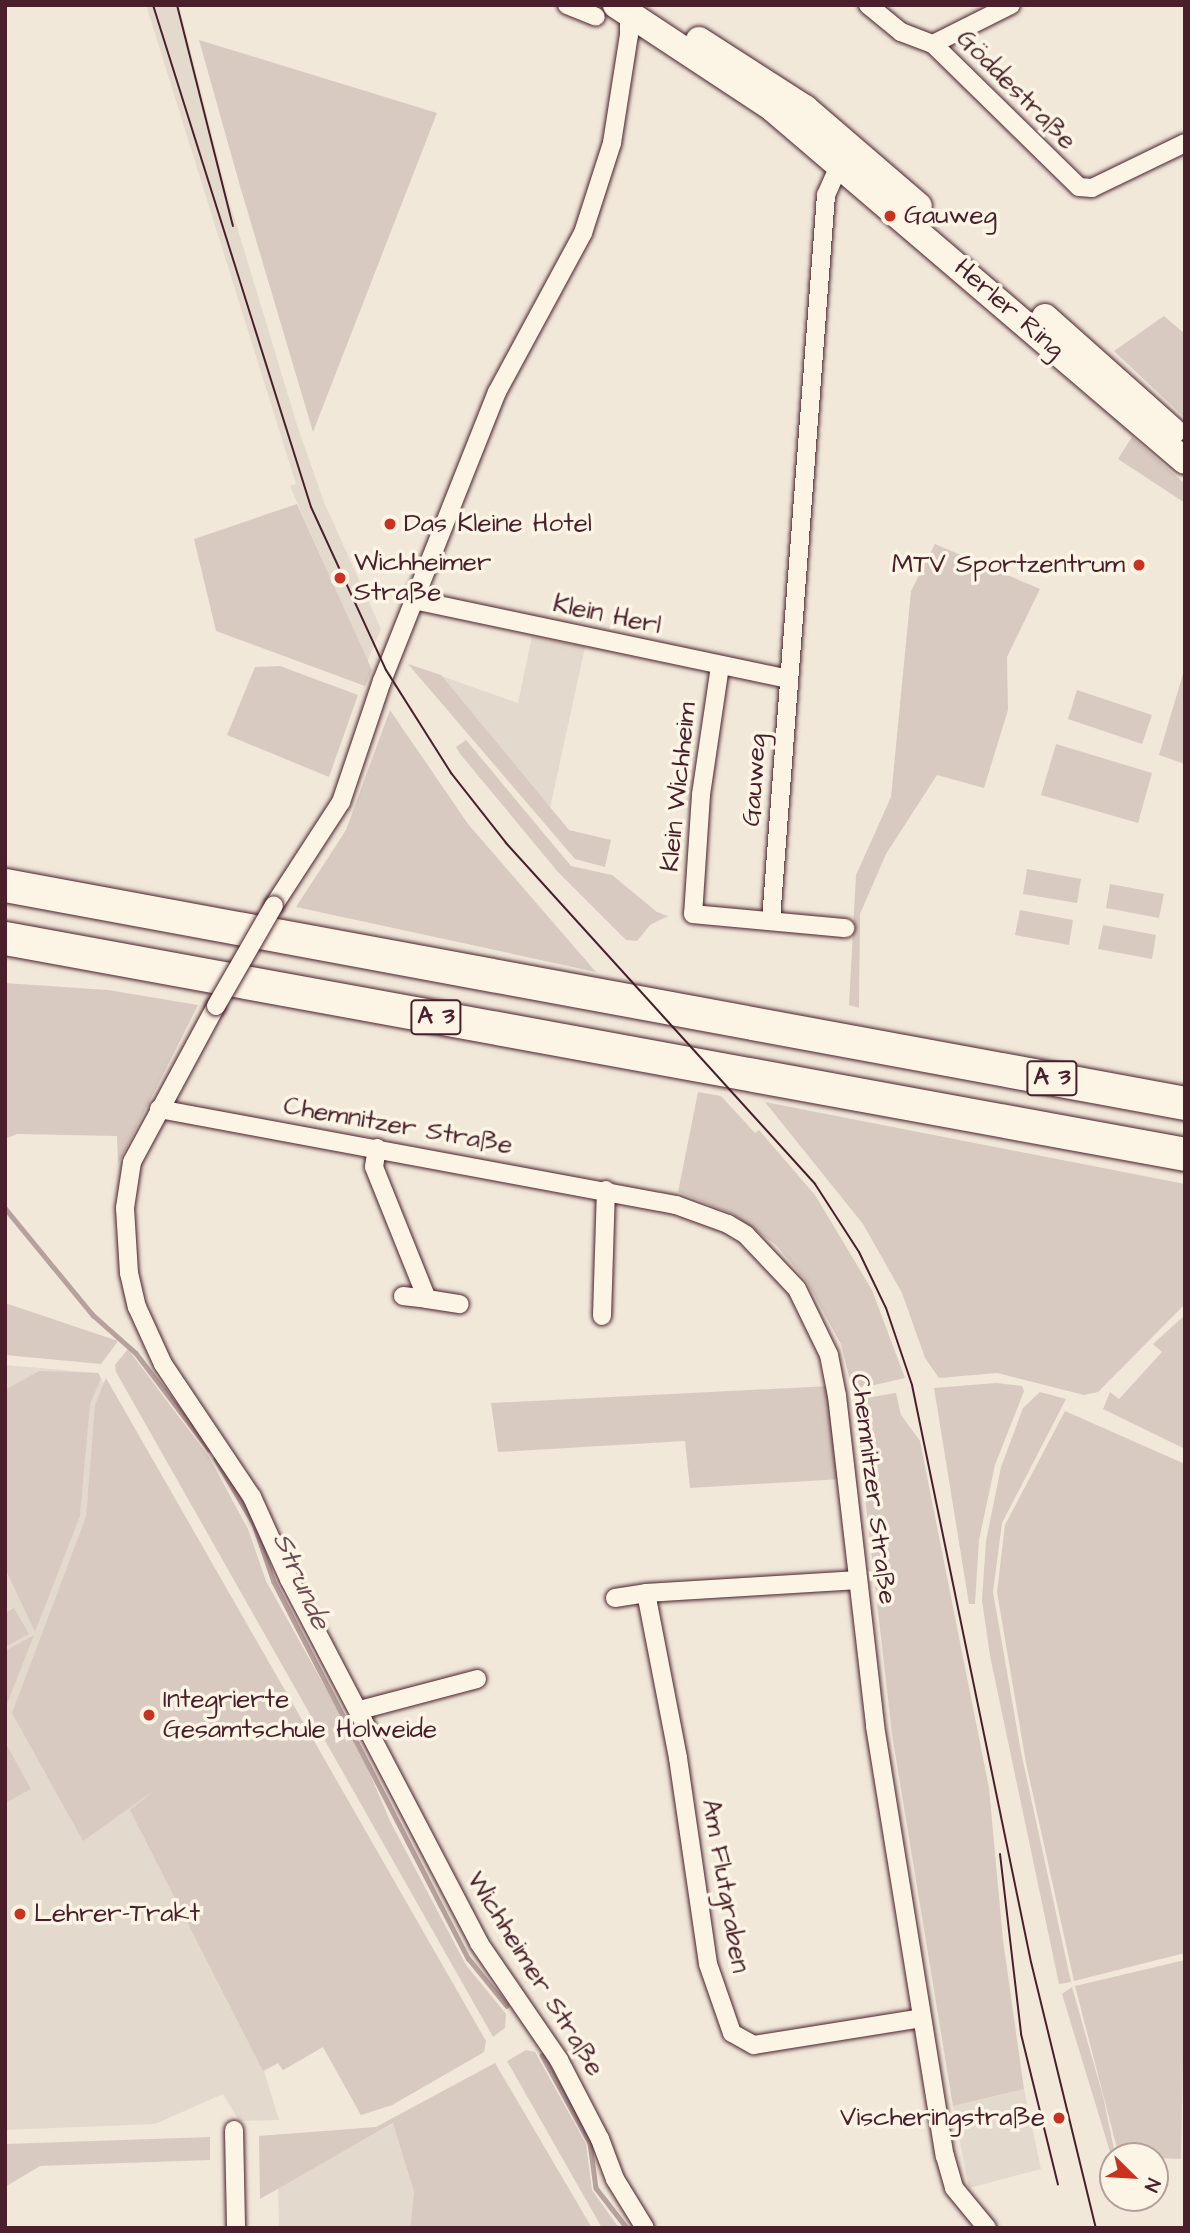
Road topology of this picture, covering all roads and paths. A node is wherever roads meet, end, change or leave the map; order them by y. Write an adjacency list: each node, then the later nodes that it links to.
1 (567, 5): 4 (street)
2 (868, 5): 5 (street, Göddestraße)
3 (1011, 5): 5 (street)
4 (617, 10): 7 (main road, Herler Ring); 10 (street, Wichheimer Straße)
5 (933, 44): 6 (street, Göddestraße)
6 (1185, 143)
7 (844, 155): 8 (main road, Herler Ring); 9 (main road, Herler Ring); 12 (street, Gauweg)
8 (1185, 441)
9 (1185, 461)
10 (414, 600): 11 (street, Klein Herl); 18 (street, Wichheimer Straße, bridge)
11 (720, 666): 12 (street, Klein Herl); 14 (street, Klein Wichheim)
12 (789, 679): 14 (street, Gauweg)
13 (5, 885): 17 (highway, A 3)
14 (771, 920): 15 (street)
15 (845, 928)
16 (5, 938): 20 (highway, A 3)
17 (1185, 1103)
18 (159, 1109): 19 (street, Chemnitzer Straße); 30 (street, Wichheimer Straße)
19 (377, 1148): 21 (street, Chemnitzer Straße); 23 (street)
20 (1185, 1154)
21 (606, 1190): 25 (street); 26 (street, Chemnitzer Straße)
22 (403, 1296): 23 (street)
23 (427, 1299): 24 (street)
24 (460, 1304)
25 (602, 1316)
26 (859, 1580): 27 (street); 31 (street, Chemnitzer Straße)
27 (646, 1593): 28 (street); 31 (street, Am Flutgraben)
28 (615, 1598)
29 (477, 1679): 30 (street)
30 (360, 1710): 35 (street, Wichheimer Straße)
31 (922, 2018): 33 (street, Chemnitzer Straße)
32 (234, 2130): 34 (street)
33 (963, 2203): 36 (street, Chemnitzer Straße); 37 (street, Chemnitzer Straße)
34 (236, 2228)
35 (645, 2228)
36 (970, 2228)
37 (987, 2228)

